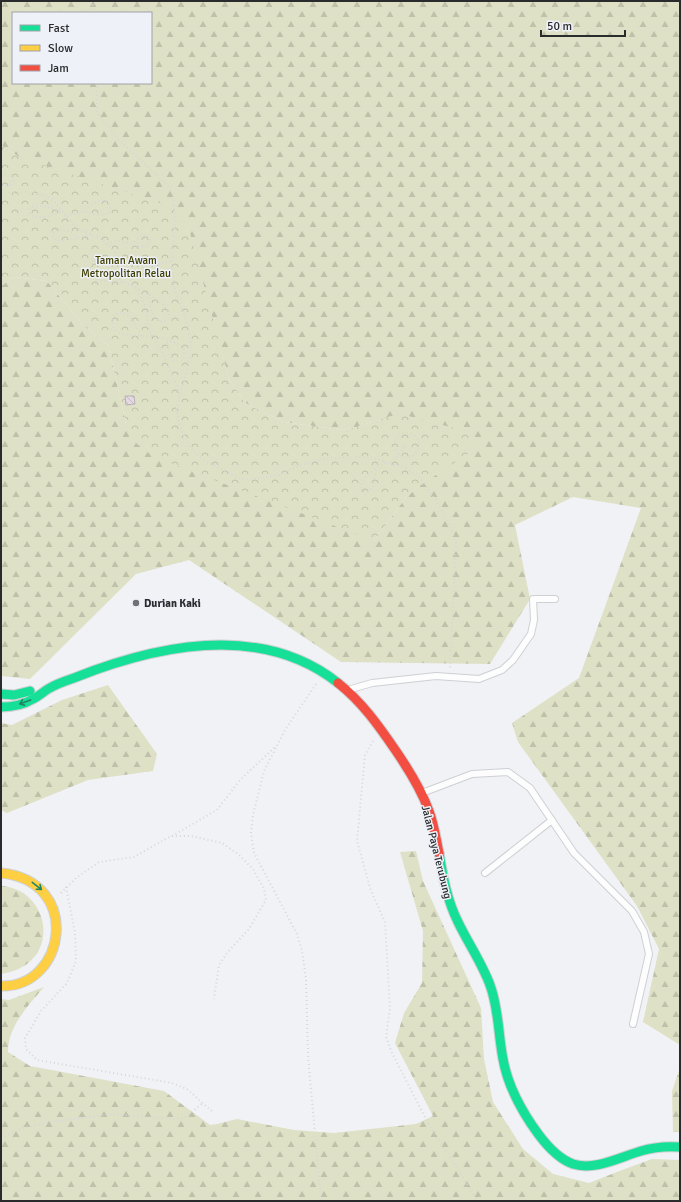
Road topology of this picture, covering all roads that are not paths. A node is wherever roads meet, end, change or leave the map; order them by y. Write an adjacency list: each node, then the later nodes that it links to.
1 (555, 599): 3 (lane)
2 (46, 690): 3 (main road, Jalan Paya Terubung); 4 (main road); 5 (main road, one-way to 5)
3 (346, 690): 6 (main road, Jalan Paya Terubung)
4 (1, 694)
5 (1, 707)
6 (422, 793): 7 (lane); 12 (main road, Jalan Paya Terubung)
7 (552, 820): 9 (lane); 11 (lane)
8 (1, 873): 10 (main road, one-way to 10)
9 (485, 873)
10 (1, 986)
11 (633, 1024)
12 (680, 1147)

